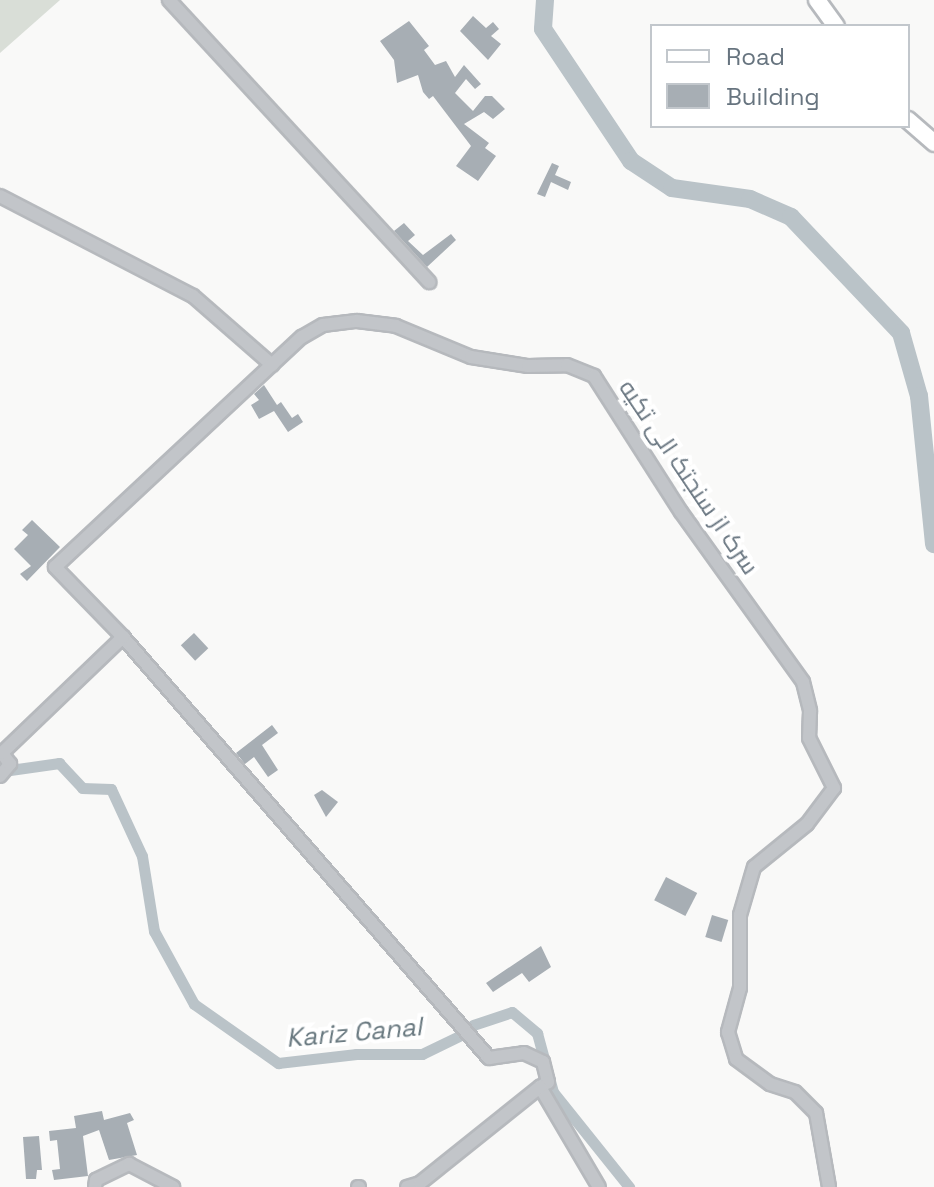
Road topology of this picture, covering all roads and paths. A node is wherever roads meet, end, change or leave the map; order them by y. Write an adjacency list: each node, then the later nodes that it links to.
1 (169, 0): 7 (street)
2 (817, 0): 3 (main road)
3 (835, 24)
4 (910, 122): 5 (main road)
5 (934, 143)
6 (0, 196): 8 (street)
7 (429, 282)
8 (272, 365): 9 (street, سرک از سنجتک الی تکیه); 16 (street, سرک از سنجتک الی تکیه)
9 (123, 637): 10 (street); 11 (street)
10 (0, 776)
11 (540, 1087): 14 (street); 15 (street)
12 (95, 1187): 13 (street)
13 (173, 1187)
14 (407, 1187)
15 (599, 1187)
16 (829, 1187)

